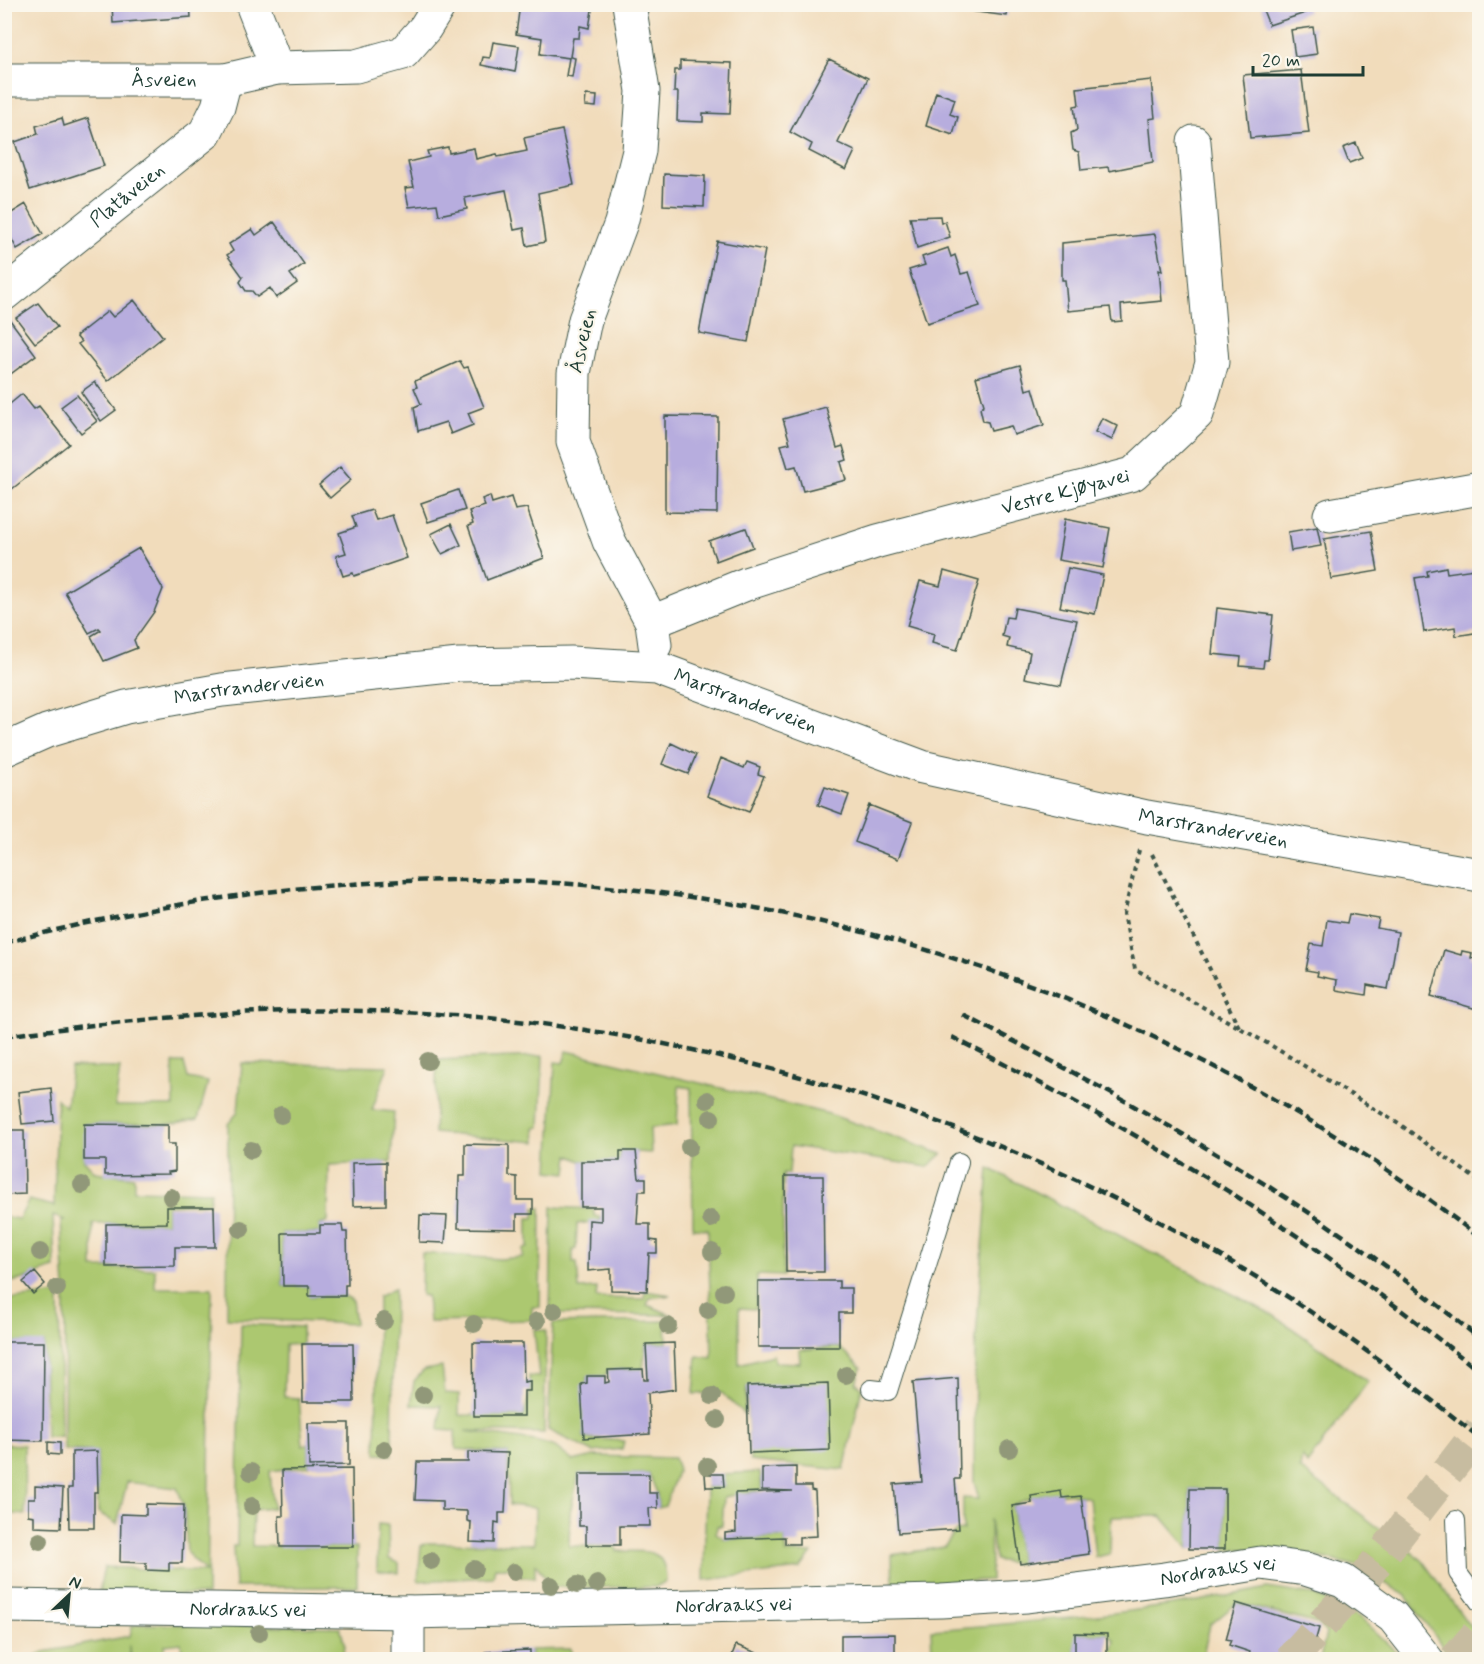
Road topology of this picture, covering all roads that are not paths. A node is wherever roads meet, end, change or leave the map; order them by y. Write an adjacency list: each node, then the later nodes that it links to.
1 (252, 4): 4 (street)
2 (440, 4): 4 (street, Åsveien)
3 (629, 4): 11 (street, Åsveien)
4 (277, 68): 6 (street, Åsveien)
5 (4, 80): 6 (street, Åsveien)
6 (225, 80): 8 (street, Platåveien)
7 (1194, 142): 11 (street, Vestre Kjøyavei)
8 (4, 294)
9 (1479, 488): 10 (street)
10 (1330, 515)
11 (652, 622): 12 (street, Åsveien)
12 (657, 668): 13 (street, Marstranderveien); 14 (street, Marstranderveien)
13 (4, 750)
14 (1479, 875)
15 (959, 1162): 16 (lane)
16 (871, 1389)
17 (1456, 1520): 18 (lane)
18 (1479, 1604)
19 (4, 1606): 20 (street, Nordraaks vei)
20 (408, 1612): 21 (street); 22 (street, Nordraaks vei)
21 (408, 1659)
22 (1428, 1659)

